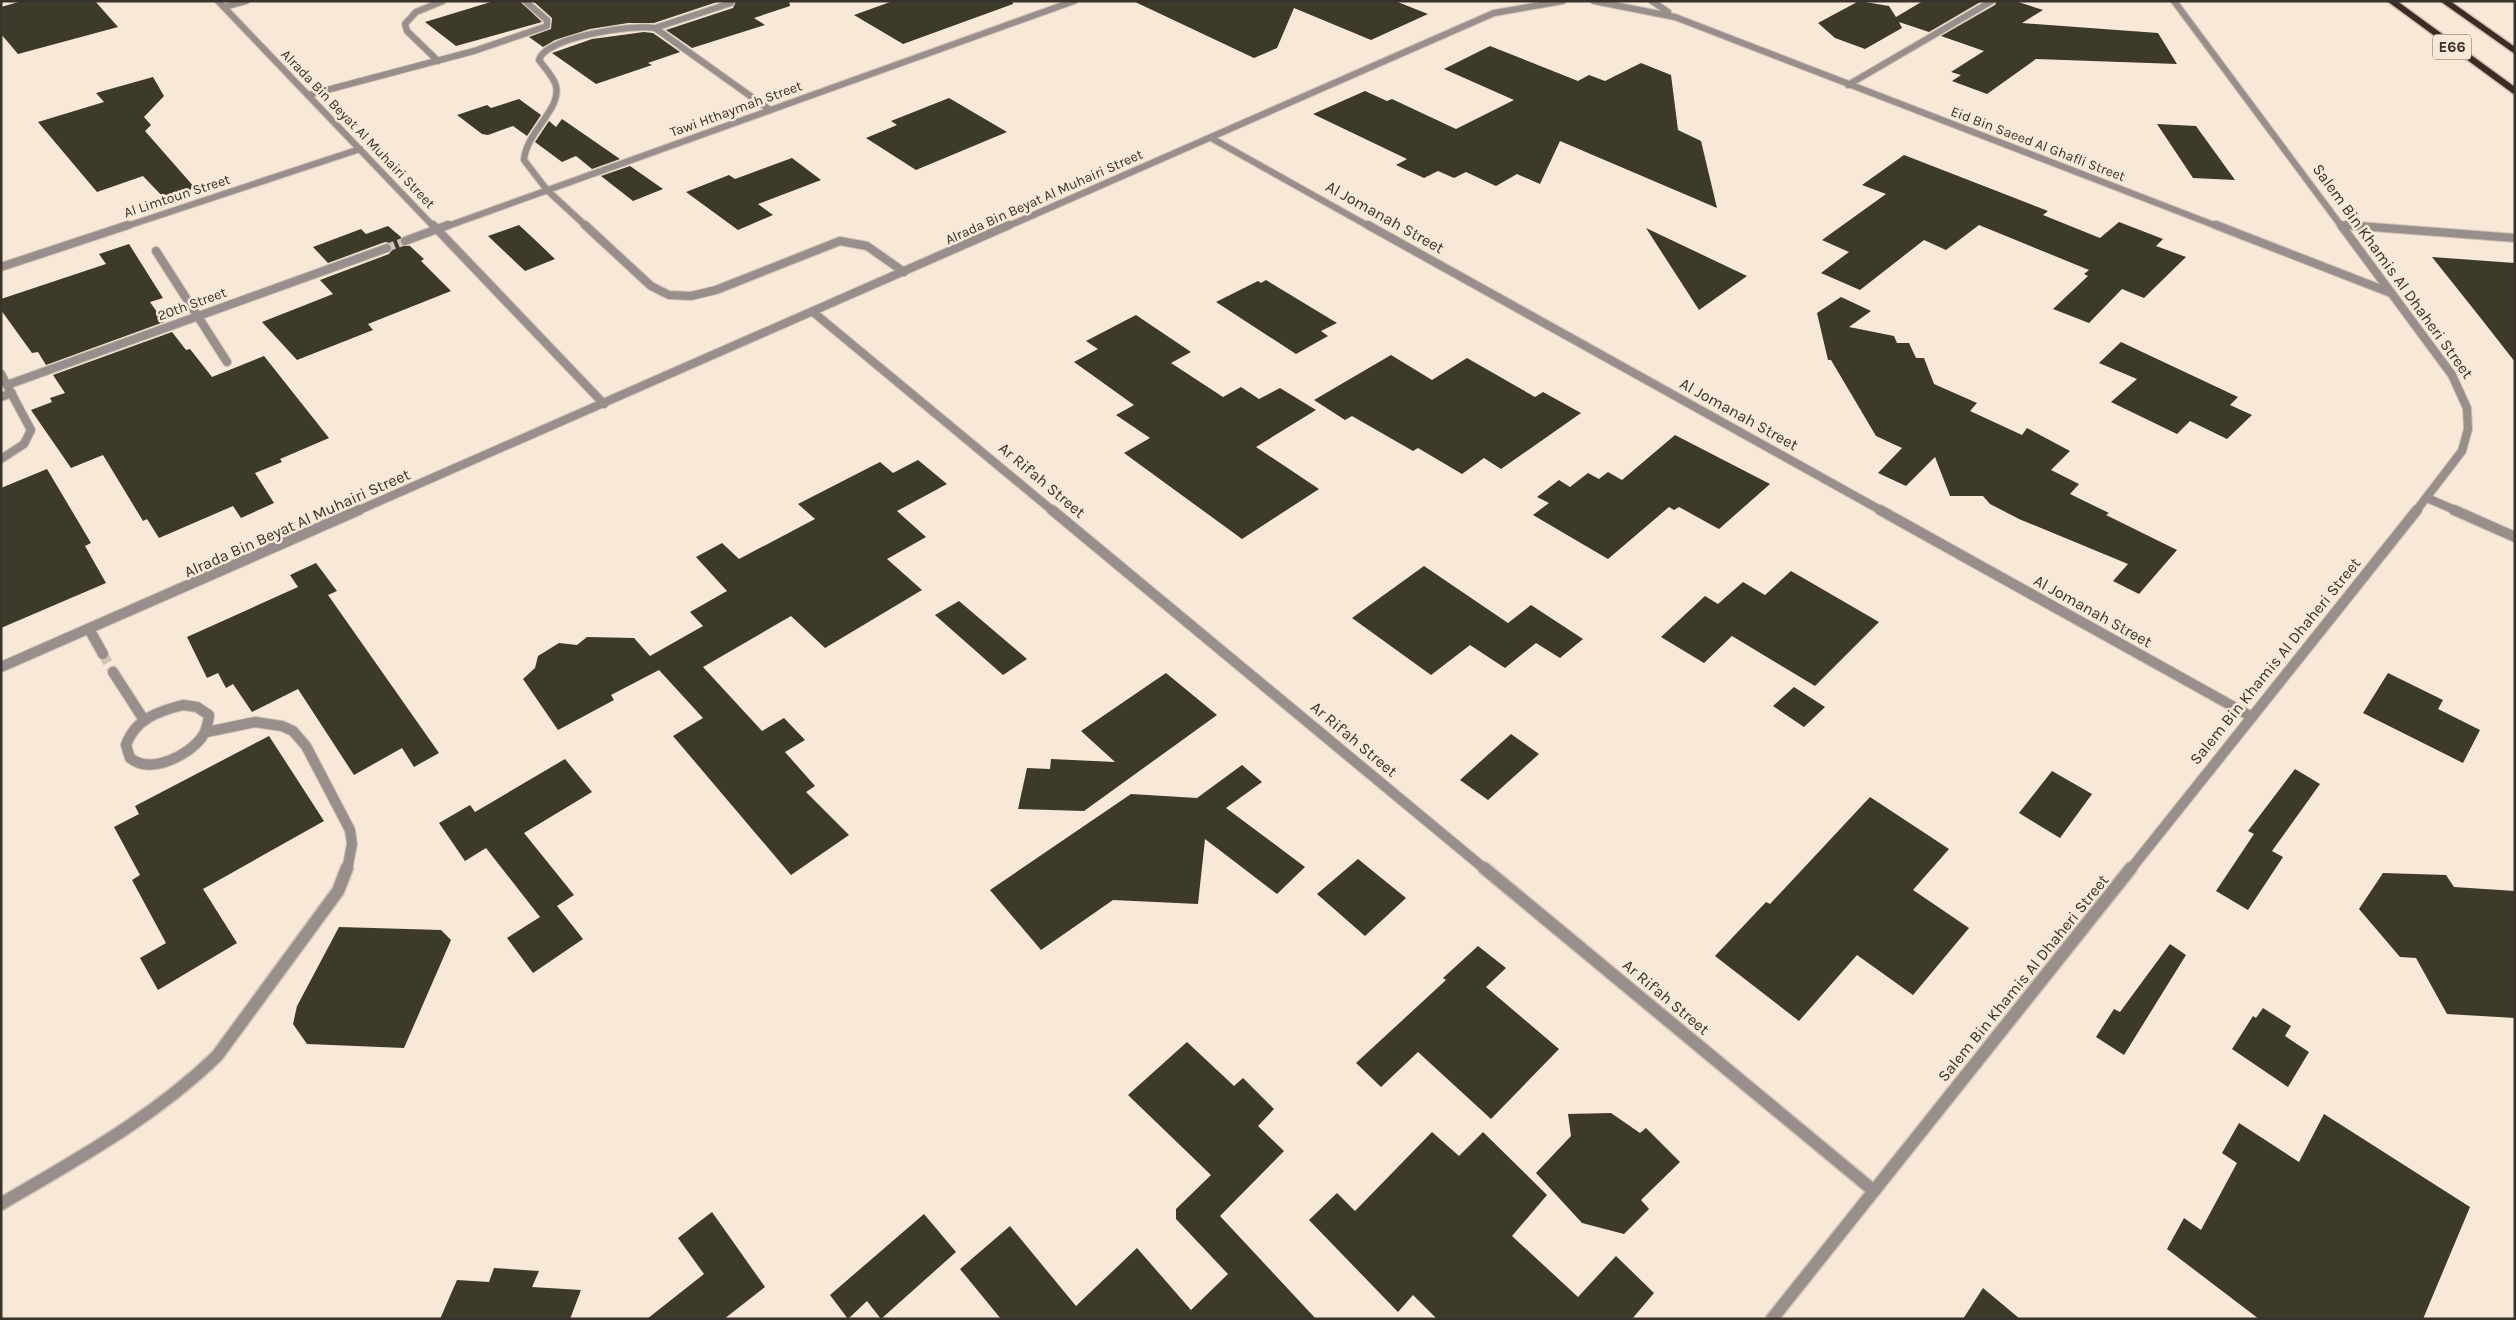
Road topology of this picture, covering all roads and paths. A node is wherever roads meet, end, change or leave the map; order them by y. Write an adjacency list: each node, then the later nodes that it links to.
1 (218, 1): 16 (street, Alrada Bin Beyat Al Muhairi Street)
2 (246, 1): 16 (street)
3 (443, 1): 14 (street)
4 (525, 1): 21 (street)
5 (1074, 1): 25 (street, Tawi Hthaymah Street)
6 (1510, 1): 17 (street, Alrada Bin Beyat Al Muhairi Street)
7 (1563, 1): 17 (street, Alrada Bin Beyat Al Muhairi Street)
8 (1594, 1): 18 (street, Eid Bin Saeed Al Ghafli Street)
9 (1652, 1): 18 (street, Eid Bin Saeed Al Ghafli Street)
10 (1992, 1): 22 (street)
11 (2174, 1): 29 (street, Salem Bin Khamis Al Dhaheri Street)
12 (2391, 1): 23 (highway, E66)
13 (2444, 1): 20 (highway, E66)
14 (430, 3): 21 (street)
15 (731, 3): 19 (street)
16 (224, 7): 24 (street, Alrada Bin Beyat Al Muhairi Street)
17 (1494, 14): 26 (street, Alrada Bin Beyat Al Muhairi Street)
18 (1676, 17): 22 (street, Eid Bin Saeed Al Ghafli Street)
19 (655, 28): 25 (street); 28 (street)
20 (2515, 51)
21 (438, 61): 24 (street)
22 (1848, 85): 37 (street, Eid Bin Saeed Al Ghafli Street)
23 (2515, 92)
24 (308, 95): 27 (street, Alrada Bin Beyat Al Muhairi Street)
25 (770, 110): 28 (street, Tawi Hthaymah Street)
26 (1211, 138): 36 (street, Alrada Bin Beyat Al Muhairi Street); 52 (street, Al Jomanah Street)
27 (360, 149): 30 (street, Alrada Bin Beyat Al Muhairi Street); 35 (street, Al Limtoun Street)
28 (547, 190): 30 (street, Tawi Hthaymah Street); 36 (street)
29 (2341, 226): 31 (street); 37 (street, Salem Bin Khamis Al Dhaheri Street)
30 (437, 230): 32 (street, Tawi Hthaymah Street); 44 (street, Alrada Bin Beyat Al Muhairi Street)
31 (2515, 238)
32 (405, 241)
33 (387, 248): 39 (street, 20th Street)
34 (156, 252): 39 (street)
35 (1, 267)
36 (904, 272): 38 (street, Alrada Bin Beyat Al Muhairi Street)
37 (2392, 293): 46 (street, Salem Bin Khamis Al Dhaheri Street)
38 (813, 312): 44 (street, Alrada Bin Beyat Al Muhairi Street); 55 (street, Ar Rif'ah Street)
39 (198, 316): 40 (street); 42 (street, 20th Street)
40 (228, 362)
41 (1, 374): 42 (street)
42 (9, 389): 43 (street, 20th Street); 45 (street)
43 (1, 397)
44 (604, 404): 48 (street, Alrada Bin Beyat Al Muhairi Street)
45 (1, 459)
46 (2427, 498): 47 (street); 52 (street, Salem Bin Khamis Al Dhaheri Street)
47 (2515, 538)
48 (89, 629): 49 (street); 50 (street, Alrada Bin Beyat Al Muhairi Street)
49 (103, 654)
50 (1, 668)
51 (113, 672): 53 (street)
52 (2252, 717): 55 (street, Salem Bin Khamis Al Dhaheri Street)
53 (144, 720): 54 (street); 54 (street)
54 (207, 732): 56 (street)
55 (1874, 1191): 57 (street, Salem Bin Khamis Al Dhaheri Street)
56 (1, 1204)
57 (1772, 1319)

